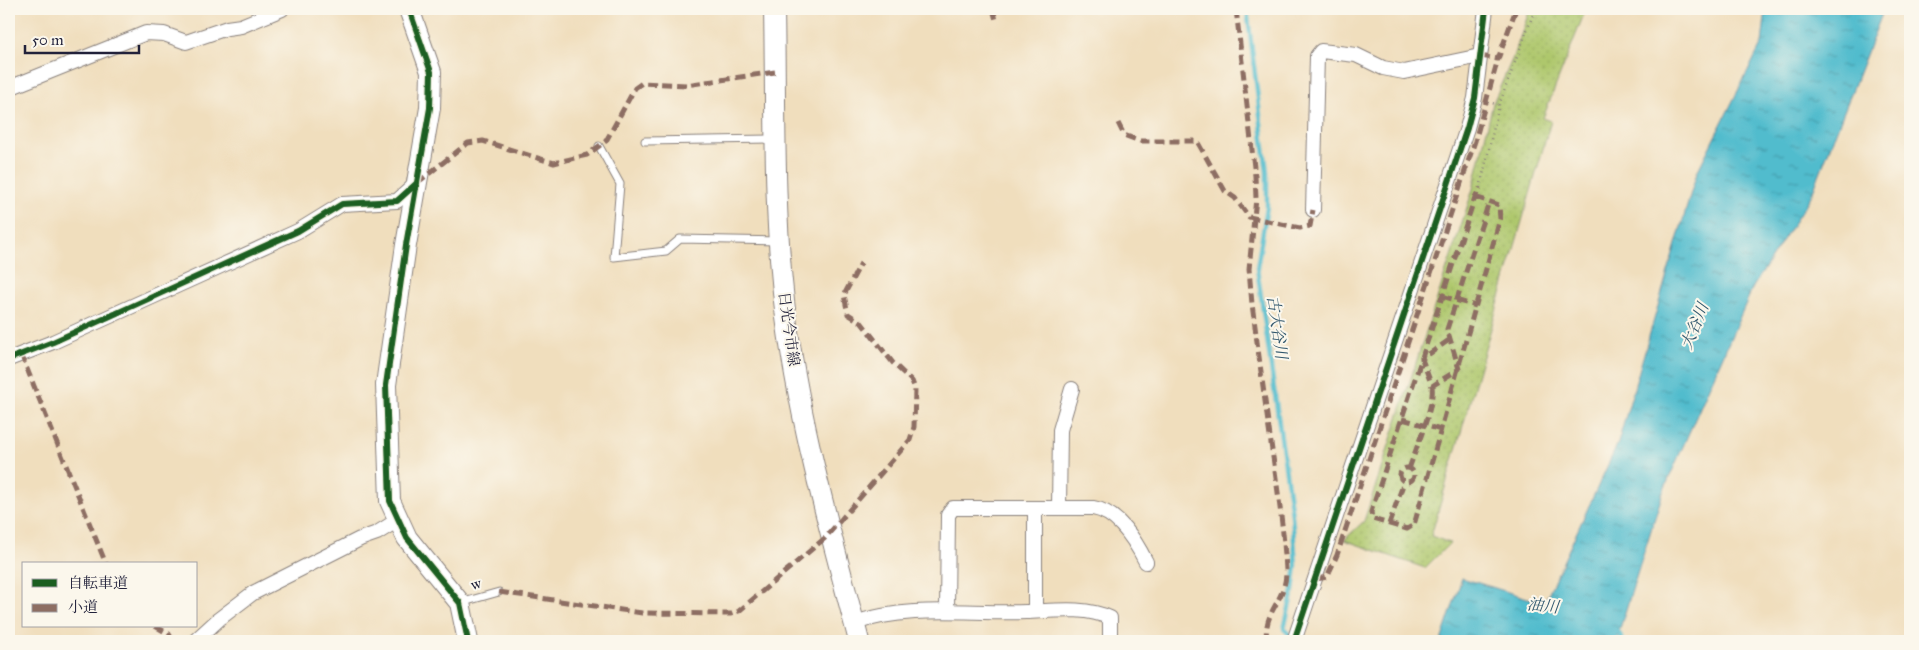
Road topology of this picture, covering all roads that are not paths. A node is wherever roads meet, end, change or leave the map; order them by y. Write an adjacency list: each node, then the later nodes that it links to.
1 (282, 9): 6 (street)
2 (409, 9): 10 (street)
3 (774, 9): 7 (street, 日光今市線)
4 (1486, 9): 5 (street)
5 (1480, 56): 11 (street); 27 (street)
6 (9, 88)
7 (776, 139): 8 (lane); 12 (street, 日光今市線)
8 (645, 141)
9 (599, 146): 12 (lane)
10 (417, 183): 13 (street); 17 (street)
11 (1313, 210)
12 (780, 241): 23 (street, 日光今市線)
13 (9, 359)
14 (1072, 389): 16 (street)
15 (1035, 508): 16 (street); 21 (street); 22 (street)
16 (1059, 508): 18 (street)
17 (398, 520): 20 (street); 24 (street)
18 (1146, 562)
19 (499, 592): 20 (lane, w)
20 (460, 603): 25 (street)
21 (947, 611): 22 (street); 23 (street)
22 (1035, 611): 26 (street)
23 (857, 632)
24 (195, 641)
25 (468, 641)
26 (1110, 641)
27 (1294, 641)

